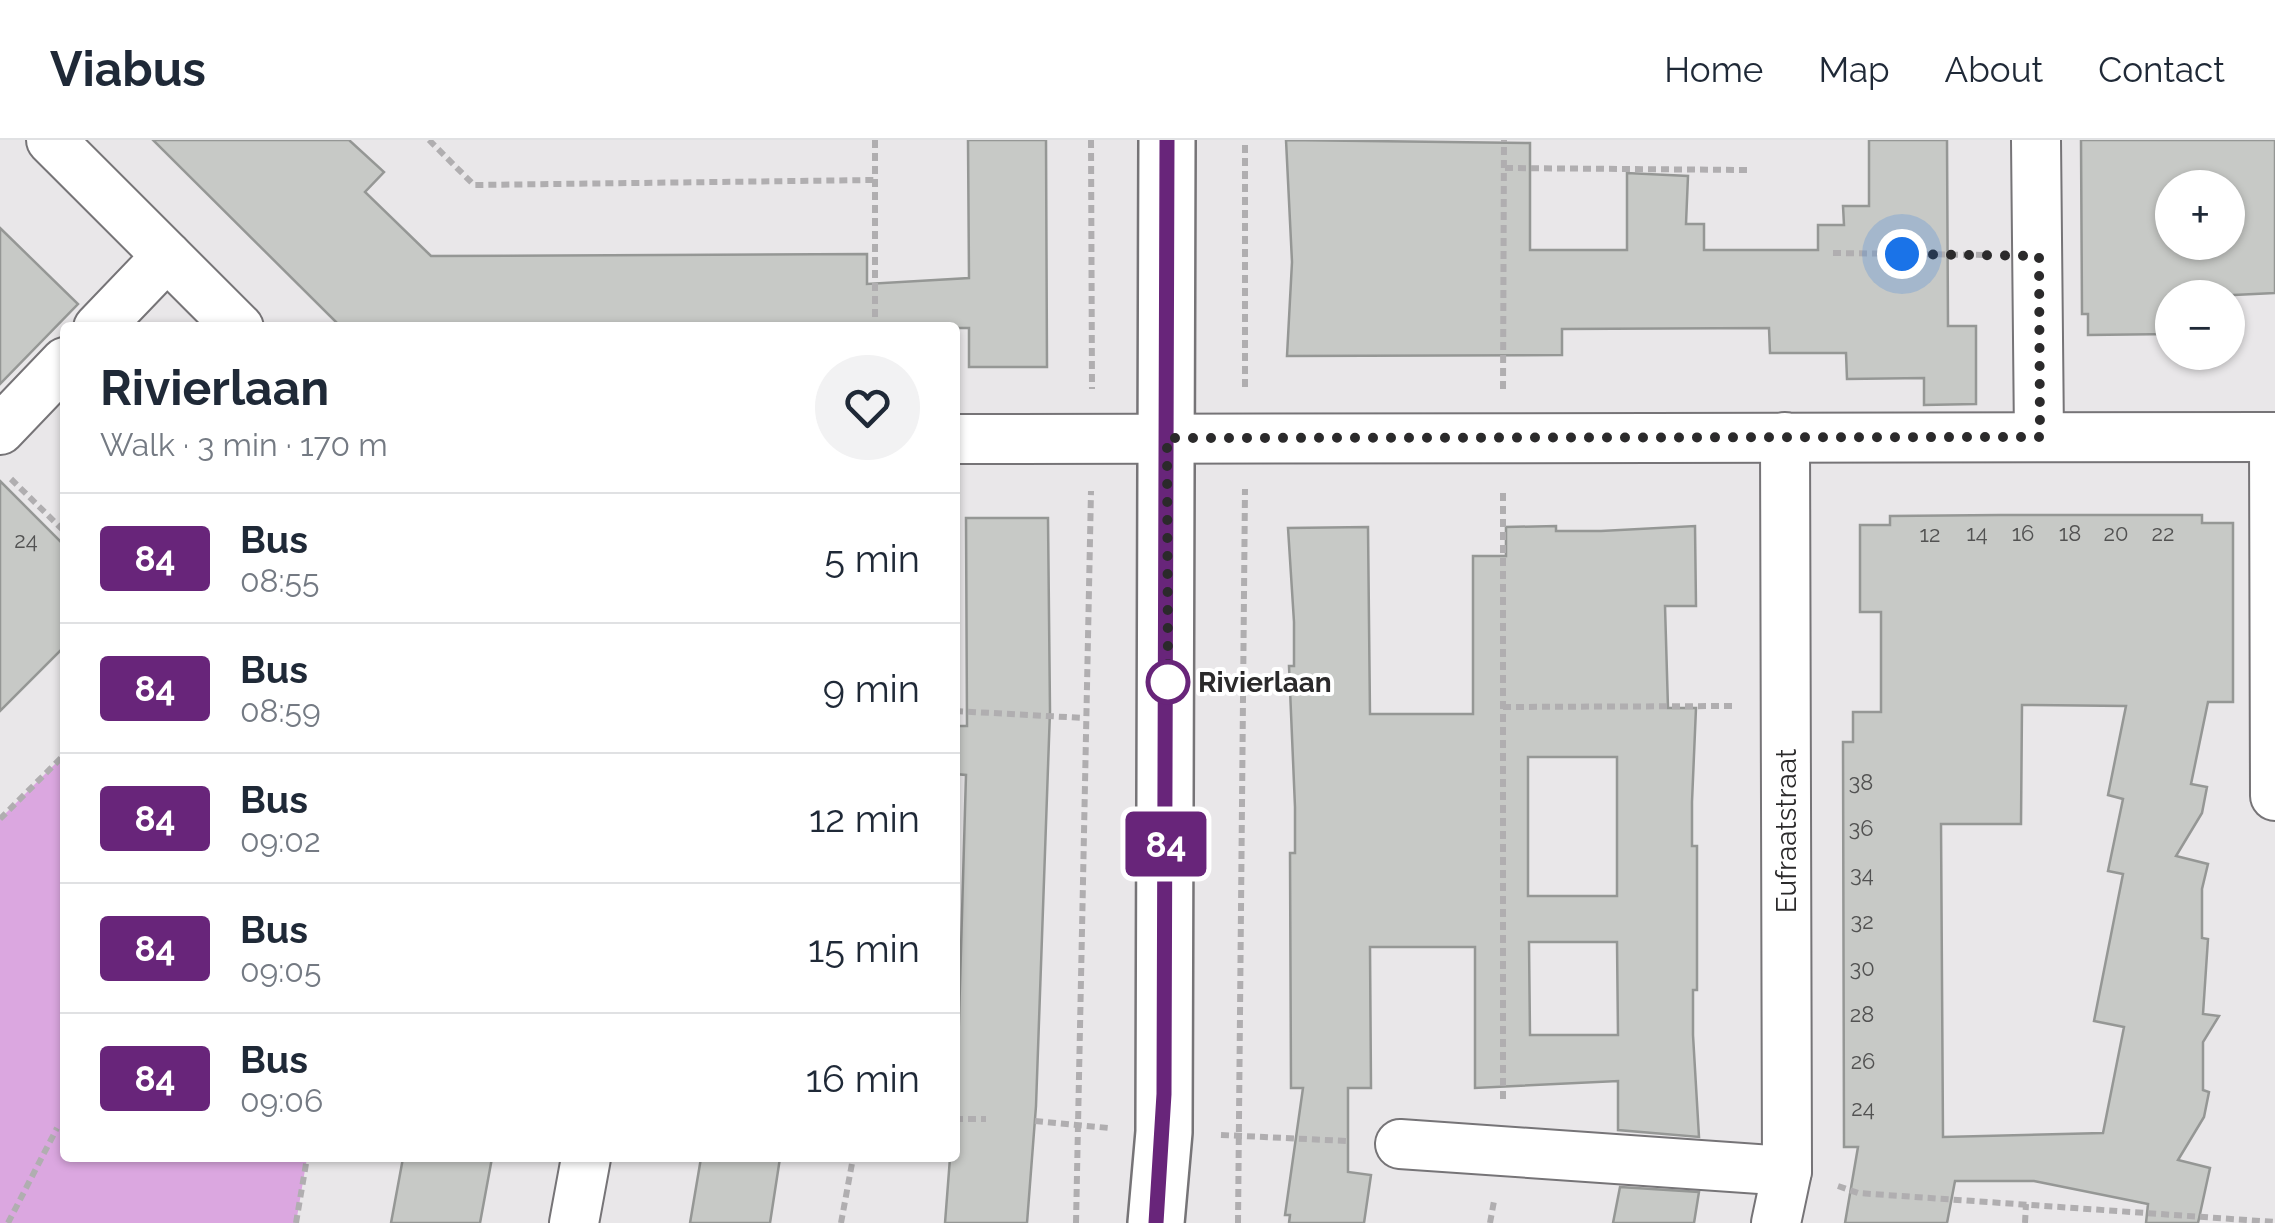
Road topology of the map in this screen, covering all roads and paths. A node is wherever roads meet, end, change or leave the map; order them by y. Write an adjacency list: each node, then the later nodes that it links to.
1 (51, 140): 13 (street)
2 (429, 140): 11 (path)
3 (875, 140): 11 (path)
4 (1091, 140): 27 (path)
5 (1167, 140): 23 (street)
6 (1246, 140): 24 (path)
7 (1504, 140): 9 (path)
8 (2036, 140): 14 (street)
9 (1505, 168): 10 (path); 25 (path)
10 (1748, 170)
11 (875, 180): 17 (path)
12 (1833, 253): 14 (path)
13 (166, 256): 15 (street); 16 (street)
14 (2039, 256): 21 (street)
15 (104, 322)
16 (233, 322)
17 (875, 322)
18 (60, 367): 19 (street)
19 (0, 430)
20 (1786, 437): 21 (street); 25 (street); 30 (street, Eufraatstraat)
21 (2040, 437): 22 (street)
22 (2275, 437): 35 (street)
23 (1167, 438): 24 (street); 27 (street); 53 (street)
24 (1245, 438): 25 (street); 54 (path)
25 (1502, 438): 31 (path)
26 (960, 439): 27 (street)
27 (1093, 439): 33 (path)
28 (0, 467): 29 (path)
29 (60, 527)
30 (1786, 705): 31 (path); 45 (street, Eufraatstraat)
31 (1503, 707): 41 (path)
32 (960, 712): 33 (path)
33 (1084, 718): 52 (path)
34 (60, 759): 36 (path)
35 (2275, 796)
36 (0, 819)
37 (960, 1119): 38 (path)
38 (986, 1119)
39 (57, 1128): 48 (path)
40 (1400, 1144): 41 (street)
41 (1502, 1152): 45 (street); 55 (path)
42 (306, 1162): 49 (path)
43 (585, 1162): 50 (street)
44 (852, 1162): 51 (path)
45 (1786, 1171): 46 (path); 56 (street, Eufraatstraat)
46 (2026, 1204): 47 (path); 57 (path)
47 (2275, 1222)
48 (8, 1223)
49 (296, 1223)
50 (574, 1223)
51 (841, 1223)
52 (1076, 1223)
53 (1156, 1223)
54 (1238, 1223)
55 (1490, 1223)
56 (1776, 1223)
57 (2025, 1223)

